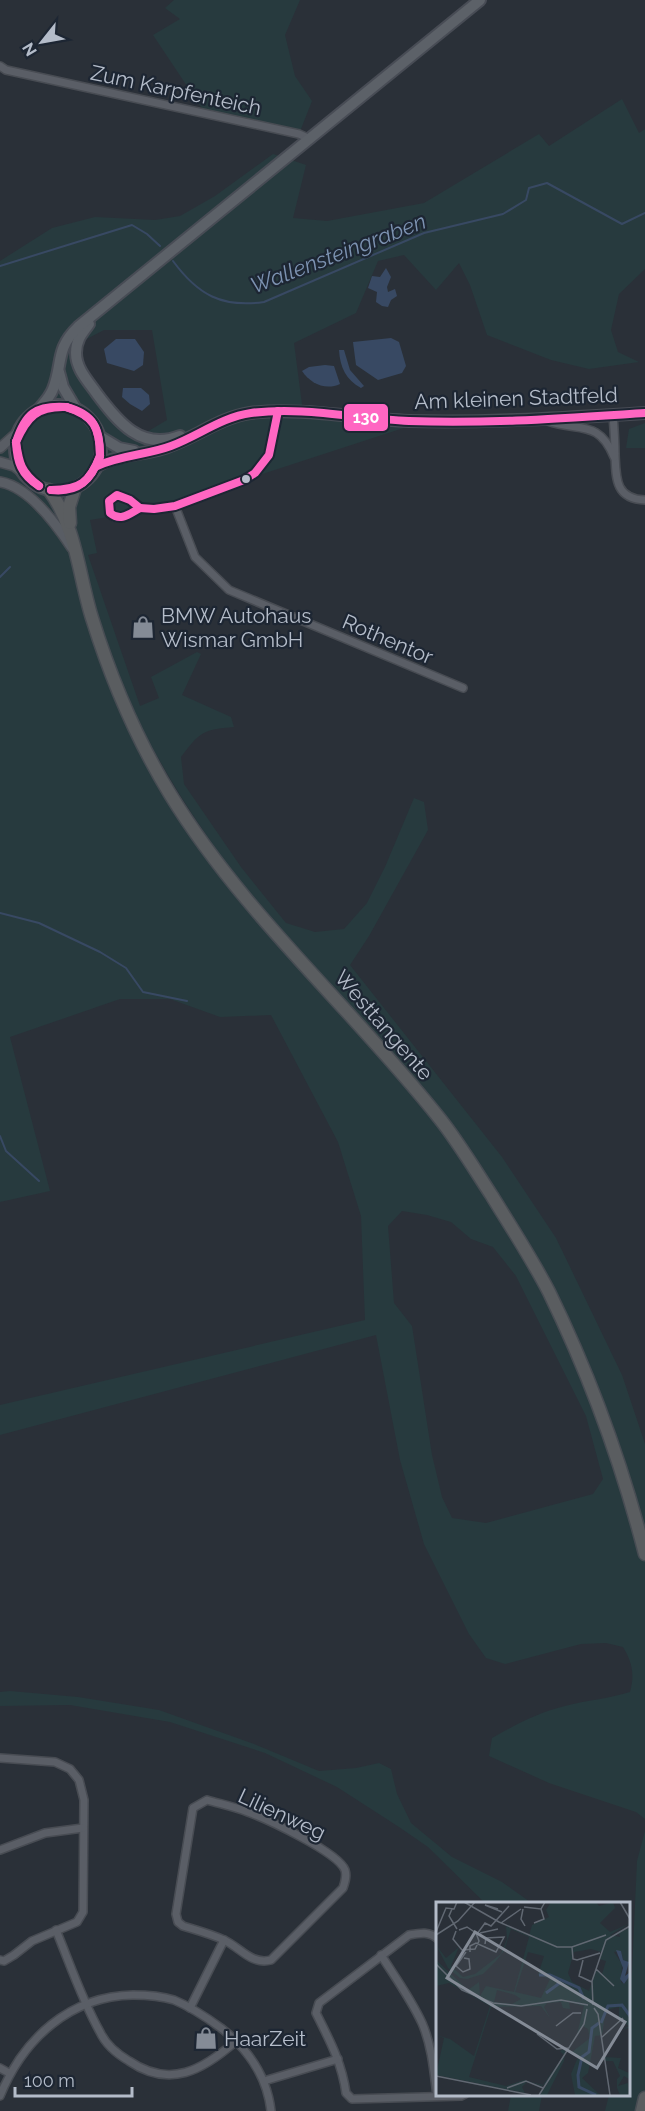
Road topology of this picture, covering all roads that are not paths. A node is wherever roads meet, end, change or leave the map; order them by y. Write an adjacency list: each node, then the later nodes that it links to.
1 (480, 0): 3 (main road)
2 (0, 66): 3 (street, Zum Karpfenteich)
3 (310, 139): 4 (main road)
4 (98, 310): 5 (main road); 12 (main road)
5 (60, 358): 6 (main road); 7 (main road)
6 (76, 409): 7 (main road); 14 (main road)
7 (39, 410): 13 (main road)
8 (278, 411): 11 (main road, Am kleinen Stadtfeld); 12 (main road, Am kleinen Stadtfeld); 25 (street)
9 (645, 413): 10 (main road, Am kleinen Stadtfeld)
10 (613, 415): 11 (main road, Am kleinen Stadtfeld); 18 (street)
11 (542, 418): 18 (street)
12 (211, 426): 16 (main road)
13 (18, 432): 15 (main road); 20 (main road)
14 (99, 436): 16 (main road); 19 (main road)
15 (0, 448)
16 (144, 452): 19 (main road)
17 (0, 462): 20 (main road)
18 (616, 462): 24 (street)
19 (97, 466): 22 (main road)
20 (22, 472): 23 (main road)
21 (0, 482): 28 (main road)
22 (75, 488): 23 (main road); 27 (highway, Westtangente)
23 (49, 490): 27 (highway, Westtangente)
24 (645, 500)
25 (175, 506): 26 (street); 29 (street, Rothentor)
26 (140, 508)
27 (71, 536): 28 (highway, Westtangente)
28 (74, 552): 30 (highway, Westtangente)
29 (463, 688)
30 (645, 1554)
31 (0, 1758): 32 (street)
32 (83, 1828): 33 (street); 34 (street)
33 (0, 1850)
34 (56, 1930): 38 (street); 39 (street)
35 (436, 1937): 37 (street)
36 (224, 1940): 36 (street, Lilienweg); 40 (street)
37 (381, 1955): 42 (street); 46 (street)
38 (0, 1960)
39 (87, 2004): 40 (street); 41 (street); 44 (street)
40 (190, 2008): 41 (street)
41 (236, 2041): 45 (street)
42 (338, 2059): 45 (street); 48 (street)
43 (0, 2068): 44 (street)
44 (9, 2073): 47 (street)
45 (264, 2081): 51 (street)
46 (436, 2089)
47 (0, 2096)
48 (437, 2096): 49 (street)
49 (461, 2096)
50 (645, 2098): 52 (highway)
51 (271, 2111)
52 (642, 2111)

